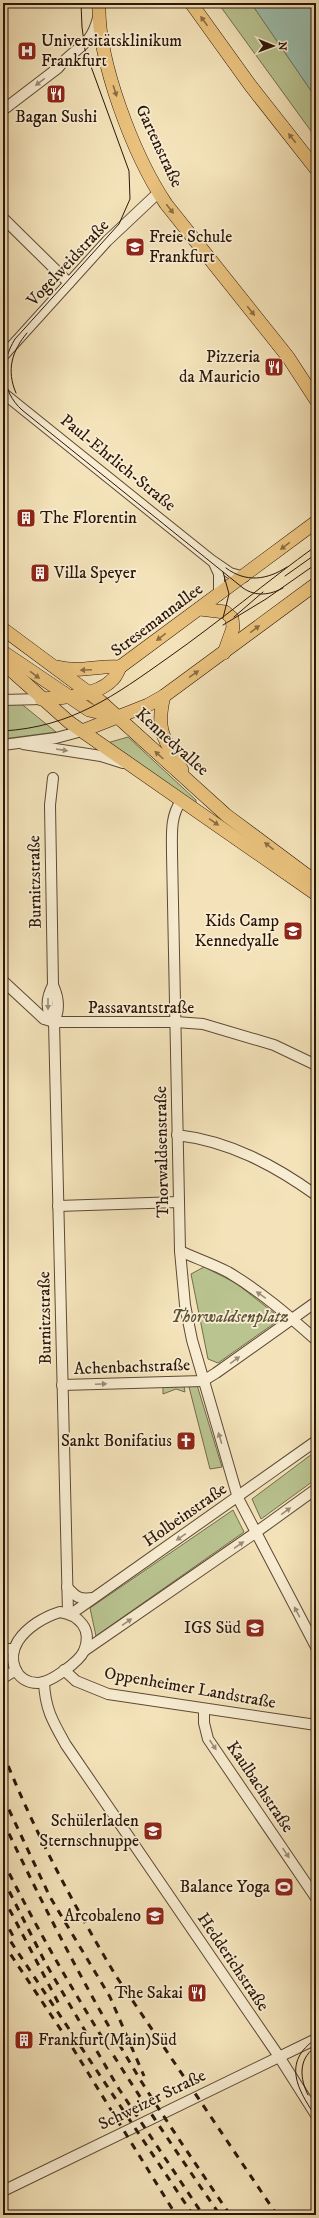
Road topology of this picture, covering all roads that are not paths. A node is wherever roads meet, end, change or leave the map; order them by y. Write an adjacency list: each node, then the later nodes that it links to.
1 (191, 3): 4 (main road, one-way to 1)
2 (99, 8): 3 (street, one-way to 3); 5 (main road, Gartenstraße, one-way to 5)
3 (3, 110)
4 (316, 169)
5 (158, 193): 7 (street, Vogelweidstraße); 10 (main road, Gartenstraße, one-way to 10)
6 (3, 218): 7 (street)
7 (70, 283): 8 (street, Vogelweidstraße)
8 (3, 356)
9 (3, 393): 12 (street, Paul-Ehrlich-Straße)
10 (316, 400)
11 (316, 522): 13 (main road, Stresemannallee, one-way to 13)
12 (211, 560): 13 (street, Paul-Ehrlich-Straße); 15 (street, Paul-Ehrlich-Straße)
13 (244, 577): 15 (main road, Stresemannallee)
14 (316, 584): 19 (main road, one-way to 14)
15 (219, 595): 16 (main road, Stresemannallee)
16 (200, 609): 19 (main road); 22 (main road, Stresemannallee, one-way to 22)
17 (3, 629): 21 (main road, Kennedyallee)
18 (3, 652): 26 (main road, one-way to 26)
19 (224, 653): 24 (main road, one-way to 19)
20 (3, 663): 25 (main road)
21 (51, 665): 22 (main road, one-way to 21); 23 (main road, Kennedyallee)
22 (120, 667): 23 (main road, Stresemannallee)
23 (88, 692): 26 (main road, Stresemannallee); 28 (main road, Kennedyallee)
24 (164, 696): 28 (main road); 34 (main road)
25 (41, 698): 26 (main road, Stresemannallee); 27 (street, Stresemannallee); 29 (main road)
26 (68, 698): 28 (main road)
27 (3, 700)
28 (118, 717): 29 (main road); 34 (main road, Kennedyallee, one-way to 28)
29 (82, 731): 30 (street); 32 (main road)
30 (23, 744): 31 (street); 32 (street, one-way to 32)
31 (3, 745)
32 (127, 764): 35 (main road)
33 (53, 778): 39 (street, Burnitzstraße)
34 (188, 781): 36 (main road, Kennedyallee, one-way to 34)
35 (181, 801): 37 (main road, one-way to 37); 40 (street, Thorwaldsenstraße)
36 (316, 882)
37 (316, 894)
38 (3, 981): 39 (street)
39 (54, 1022): 40 (street, Passavantstraße); 45 (street, Burnitzstraße)
40 (176, 1022): 41 (street, Passavantstraße); 42 (street, Thorwaldsenstraße)
41 (316, 1065)
42 (177, 1135): 43 (street); 44 (street, Thorwaldsenstraße)
43 (316, 1195)
44 (178, 1202): 45 (street); 46 (street, Thorwaldsenstraße)
45 (58, 1206): 51 (street, Burnitzstraße)
46 (180, 1251): 48 (street, one-way to 46); 50 (street, Thorwaldsenstraße)
47 (316, 1302): 48 (street)
48 (292, 1318): 49 (street); 50 (street, one-way to 48)
49 (316, 1340)
50 (203, 1381): 51 (street, Achenbachstraße, one-way to 50); 54 (street, Thorwaldsenstraße, one-way to 50)
51 (62, 1385): 56 (street, Burnitzstraße)
52 (316, 1441): 54 (street, Holbeinstraße)
53 (316, 1489): 55 (street, one-way to 53)
54 (238, 1498): 55 (street, Thorwaldsenstraße); 57 (street, Holbeinstraße, one-way to 57)
55 (255, 1534): 59 (street, Thorwaldsenstraße, one-way to 55); 62 (street, one-way to 55)
56 (67, 1587): 57 (street); 58 (street, Burnitzstraße)
57 (95, 1598): 58 (street, Holbeinstraße)
58 (70, 1613): 61 (street); 62 (street)
59 (316, 1647)
60 (3, 1649): 61 (street)
61 (14, 1649): 63 (street)
62 (84, 1651): 64 (street)
63 (16, 1670): 65 (street); 66 (street)
64 (64, 1670): 66 (street); 67 (street, Oppenheimer Landstraße)
65 (3, 1678)
66 (44, 1682): 71 (street, Hedderichstraße)
67 (204, 1708): 68 (street, Oppenheimer Landstraße); 69 (street, Kaulbachstraße, one-way to 69)
68 (316, 1726)
69 (316, 1898)
70 (316, 2039): 71 (street, Schweizer Straße)
71 (279, 2057): 72 (street, Hedderichstraße); 73 (street, Schweizer Straße)
72 (316, 2115)
73 (4, 2191)

